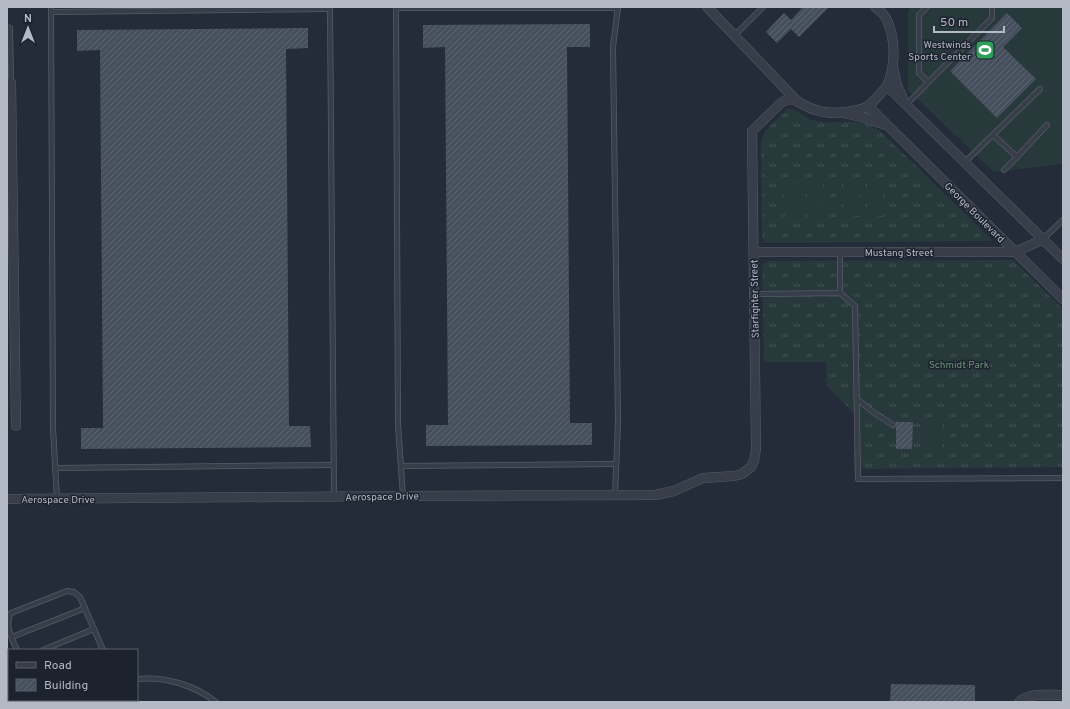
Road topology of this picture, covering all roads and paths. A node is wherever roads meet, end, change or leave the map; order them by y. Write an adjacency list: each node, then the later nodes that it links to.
1 (618, 7): 9 (lane); 44 (lane)
2 (707, 7): 14 (street, George Boulevard)
3 (762, 7): 14 (lane)
4 (875, 7): 12 (street)
5 (887, 7): 12 (street)
6 (927, 7): 18 (lane)
7 (992, 7): 18 (lane)
8 (330, 8): 11 (lane); 45 (lane)
9 (396, 8): 46 (lane)
10 (51, 9): 11 (lane); 48 (lane)
11 (191, 9)
12 (886, 17): 16 (street, George Boulevard)
13 (7, 27): 15 (lane)
14 (735, 35): 21 (street, George Boulevard)
15 (9, 42): 17 (lane)
16 (893, 64): 19 (street, George Boulevard); 22 (street, George Boulevard)
17 (11, 82): 37 (street)
18 (928, 82): 22 (lane)
19 (887, 86): 22 (street, George Boulevard); 23 (street, George Boulevard)
20 (1040, 89): 27 (lane)
21 (797, 101): 24 (street, George Boulevard); 33 (street, Starfighter Street)
22 (906, 104): 29 (street, George Boulevard)
23 (868, 106): 24 (street, George Boulevard); 26 (street, George Boulevard)
24 (843, 113): 26 (street, George Boulevard)
25 (1047, 124): 28 (lane)
26 (888, 126): 35 (street, George Boulevard)
27 (993, 135): 28 (lane); 29 (lane)
28 (1017, 157): 30 (lane)
29 (964, 163): 32 (street, George Boulevard)
30 (1004, 170)
31 (1063, 220): 32 (lane)
32 (1042, 240): 35 (street, Mustang Street); 36 (street, George Boulevard)
33 (754, 252): 34 (street, Mustang Street); 38 (street, Starfighter Street)
34 (840, 252): 35 (street, Mustang Street); 39 (lane)
35 (1016, 252): 40 (street, George Boulevard)
36 (1063, 259)
37 (10, 261): 43 (street)
38 (754, 294): 39 (lane); 47 (street, Starfighter Street)
39 (840, 294): 41 (lane)
40 (1063, 299)
41 (857, 399): 42 (lane); 49 (lane)
42 (893, 425)
43 (16, 426)
44 (616, 464): 46 (lane); 50 (lane)
45 (333, 465): 48 (lane); 52 (lane)
46 (401, 466): 51 (lane)
47 (752, 467): 50 (street, Aerospace Drive)
48 (55, 468): 54 (lane)
49 (1063, 478)
50 (616, 495): 51 (street, Aerospace Drive)
51 (403, 496): 52 (street, Aerospace Drive)
52 (334, 497): 54 (street, Aerospace Drive)
53 (7, 499): 54 (street, Aerospace Drive)
54 (57, 499)
55 (85, 608): 56 (lane); 57 (lane); 57 (lane)
56 (94, 629): 59 (lane); 60 (lane)
57 (12, 637): 58 (lane)
58 (17, 649)
59 (46, 649)
60 (103, 649)
61 (138, 679): 63 (lane)
62 (1063, 695): 64 (street)
63 (216, 702)
64 (1019, 702)

